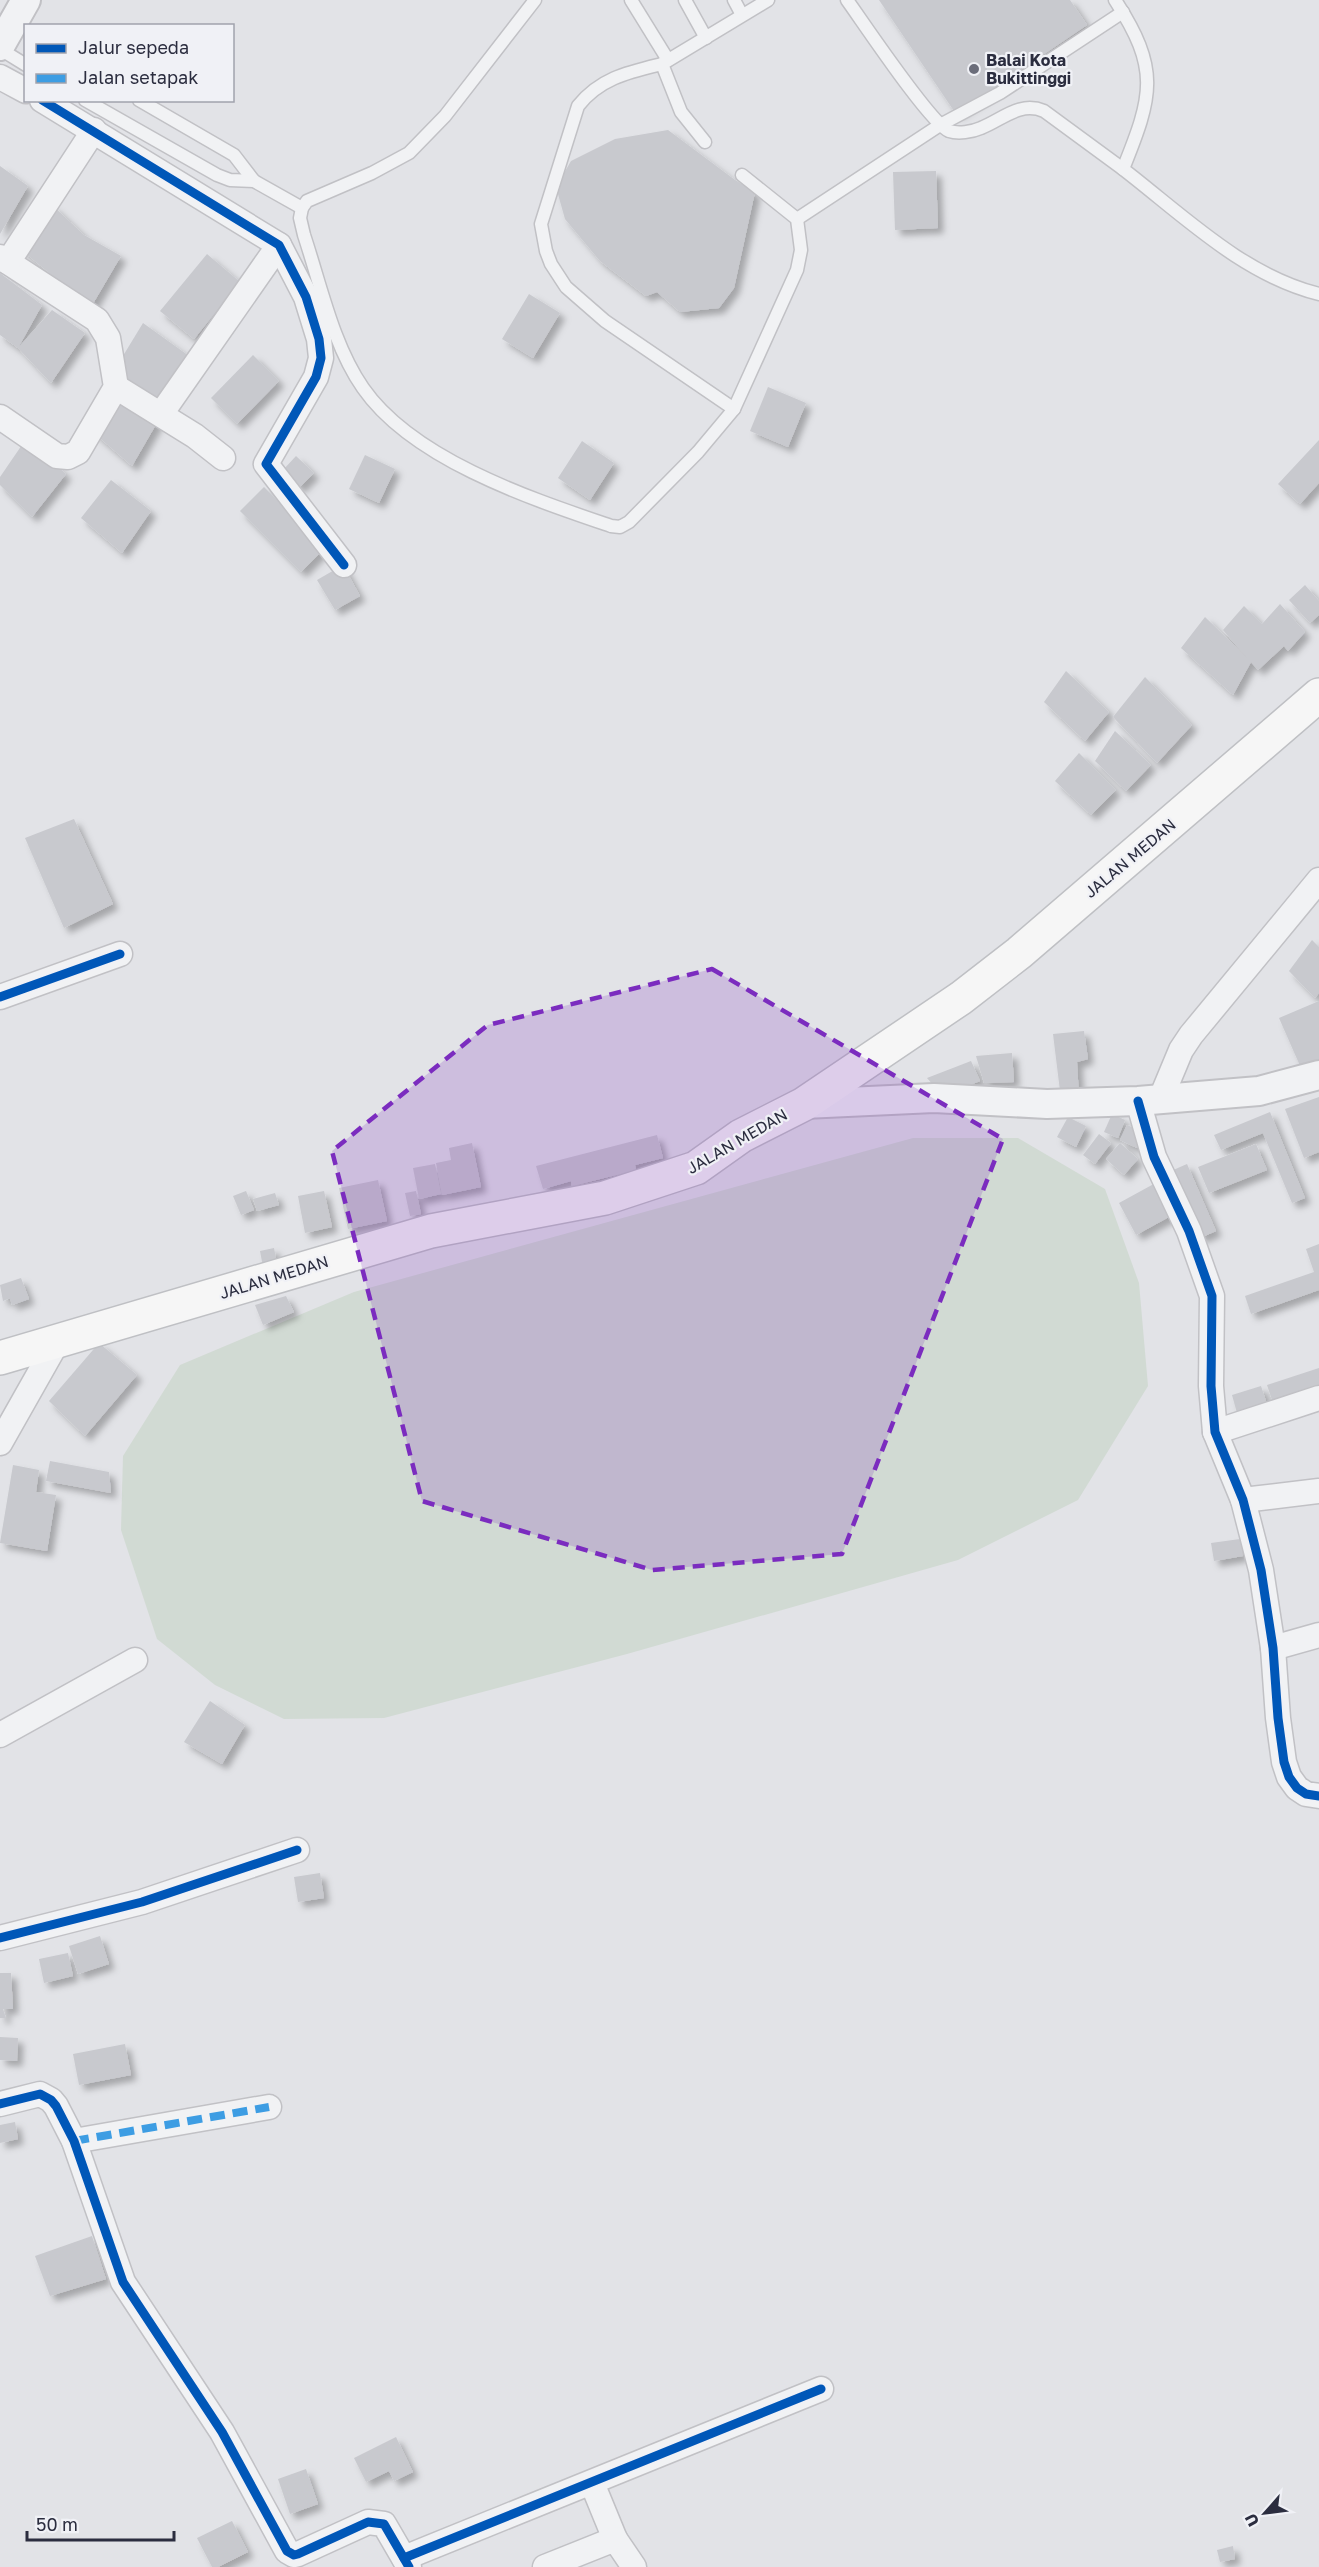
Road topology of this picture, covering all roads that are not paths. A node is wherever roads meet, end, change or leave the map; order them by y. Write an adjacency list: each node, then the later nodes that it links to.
1 (26, 0): 11 (street)
2 (535, 0): 26 (lane)
3 (632, 0): 14 (lane)
4 (685, 0): 12 (lane)
5 (734, 0): 10 (lane)
6 (768, 0): 10 (lane)
7 (847, 0): 20 (lane)
8 (1115, 0): 9 (lane)
9 (1123, 12): 20 (lane); 23 (lane)
10 (742, 15): 12 (lane)
11 (7, 35): 13 (lane)
12 (706, 38): 14 (lane)
13 (24, 62)
14 (665, 62): 22 (lane); 32 (lane)
15 (0, 77): 16 (street)
16 (24, 90)
17 (45, 102): 21 (street)
18 (88, 102): 25 (lane)
19 (142, 102): 25 (lane)
20 (940, 125): 23 (lane); 27 (lane)
21 (94, 130): 28 (street); 29 (street)
22 (705, 142)
23 (1123, 169): 30 (lane)
24 (742, 176): 27 (lane)
25 (254, 181): 26 (lane)
26 (302, 208): 32 (lane)
27 (797, 219): 32 (lane)
28 (279, 245): 33 (street); 36 (street)
29 (4, 259): 31 (street)
30 (1319, 294)
31 (116, 387): 33 (street); 34 (street)
32 (734, 409)
33 (161, 414): 35 (street)
34 (0, 417)
35 (223, 458)
36 (344, 565)
37 (1319, 695): 43 (main road, JALAN MEDAN)
38 (1319, 880): 42 (street)
39 (120, 954): 40 (street)
40 (0, 997)
41 (1319, 1075): 42 (street)
42 (1150, 1100): 43 (street); 47 (street)
43 (804, 1104): 44 (main road, JALAN MEDAN)
44 (56, 1344): 45 (main road, JALAN MEDAN); 48 (street)
45 (0, 1358)
46 (1319, 1398): 47 (street)
47 (1215, 1432): 50 (street)
48 (0, 1443)
49 (1319, 1491): 50 (street)
50 (1243, 1500): 52 (street)
51 (1319, 1635): 52 (street)
52 (1273, 1648): 55 (street)
53 (135, 1660): 54 (street)
54 (0, 1735)
55 (1319, 1796)
56 (297, 1850): 57 (street)
57 (0, 1938)
58 (0, 2104): 60 (street)
59 (269, 2107): 60 (street)
60 (74, 2142): 64 (street)
61 (821, 2389): 62 (street)
62 (592, 2482): 63 (street); 64 (street)
63 (615, 2540): 65 (street); 66 (street)
64 (406, 2563)
65 (545, 2567)
66 (634, 2567)

